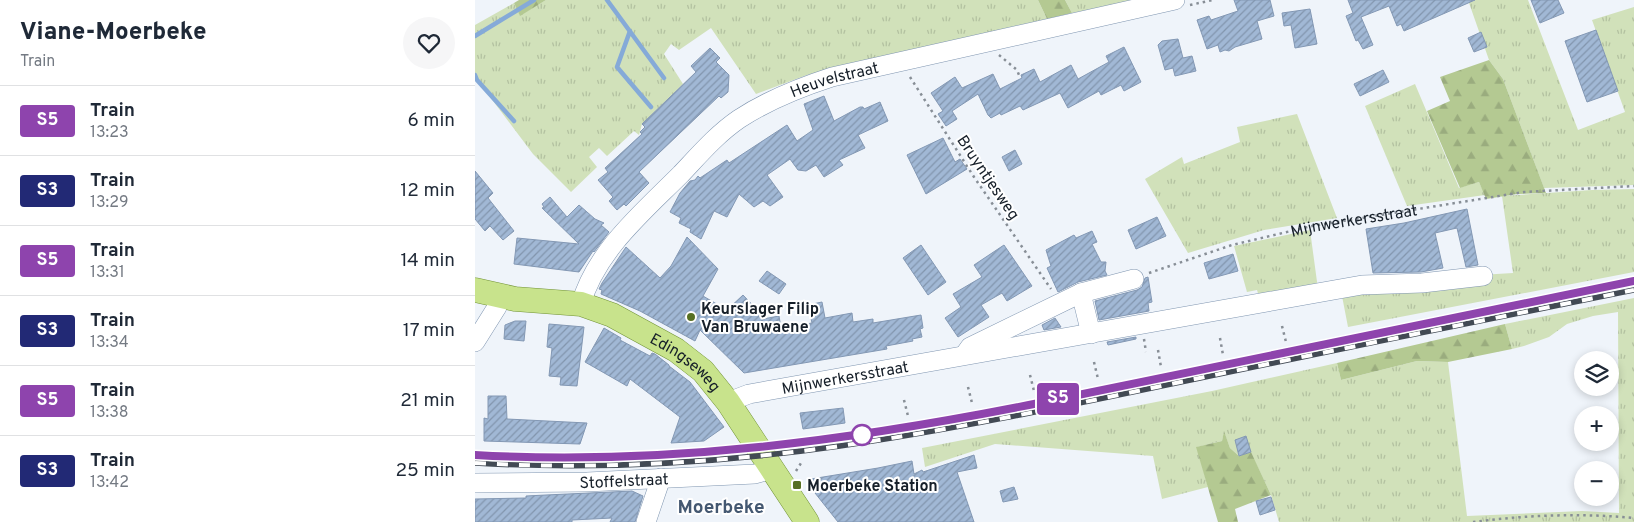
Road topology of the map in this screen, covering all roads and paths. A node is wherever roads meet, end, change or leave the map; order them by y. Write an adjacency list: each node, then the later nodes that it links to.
1 (1175, 0): 3 (street, Heuvelstraat)
2 (998, 54): 4 (path)
3 (901, 62): 11 (path, Bruyntjesweg); 12 (street, Heuvelstraat)
4 (1019, 75)
5 (1634, 186): 7 (path, Mijnwerkersstraat)
6 (1483, 276): 14 (street, Mijnwerkersstraat)
7 (1134, 279): 9 (street, Mijnwerkersstraat)
8 (475, 290): 10 (main road, Edingseweg)
9 (1081, 293): 11 (street, Mijnwerkersstraat); 14 (street)
10 (499, 296): 12 (main road, Edingseweg); 16 (street)
11 (1060, 303): 20 (street, Mijnwerkersstraat)
12 (581, 304): 28 (main road, Edingseweg)
13 (1282, 326): 17 (path)
14 (1091, 334): 20 (street, Mijnwerkersstraat)
15 (1220, 338): 19 (path)
16 (475, 342)
17 (1286, 342)
18 (1158, 350): 22 (path)
19 (1223, 355)
20 (964, 356): 28 (street, Mijnwerkersstraat)
21 (1094, 362): 24 (path)
22 (1161, 367)
23 (1030, 375): 26 (path)
24 (1098, 379)
25 (968, 387): 29 (path)
26 (1034, 391)
27 (904, 400): 30 (path)
28 (728, 402): 31 (main road, Edingseweg)
29 (972, 403)
30 (908, 416)
31 (772, 469): 32 (street, Stoffelstraat); 36 (main road, Edingseweg)
32 (661, 478): 33 (street, Stoffelstraat); 35 (street)
33 (475, 482)
34 (1634, 518): 37 (path)
35 (646, 522)
36 (807, 522)
37 (1473, 522)

